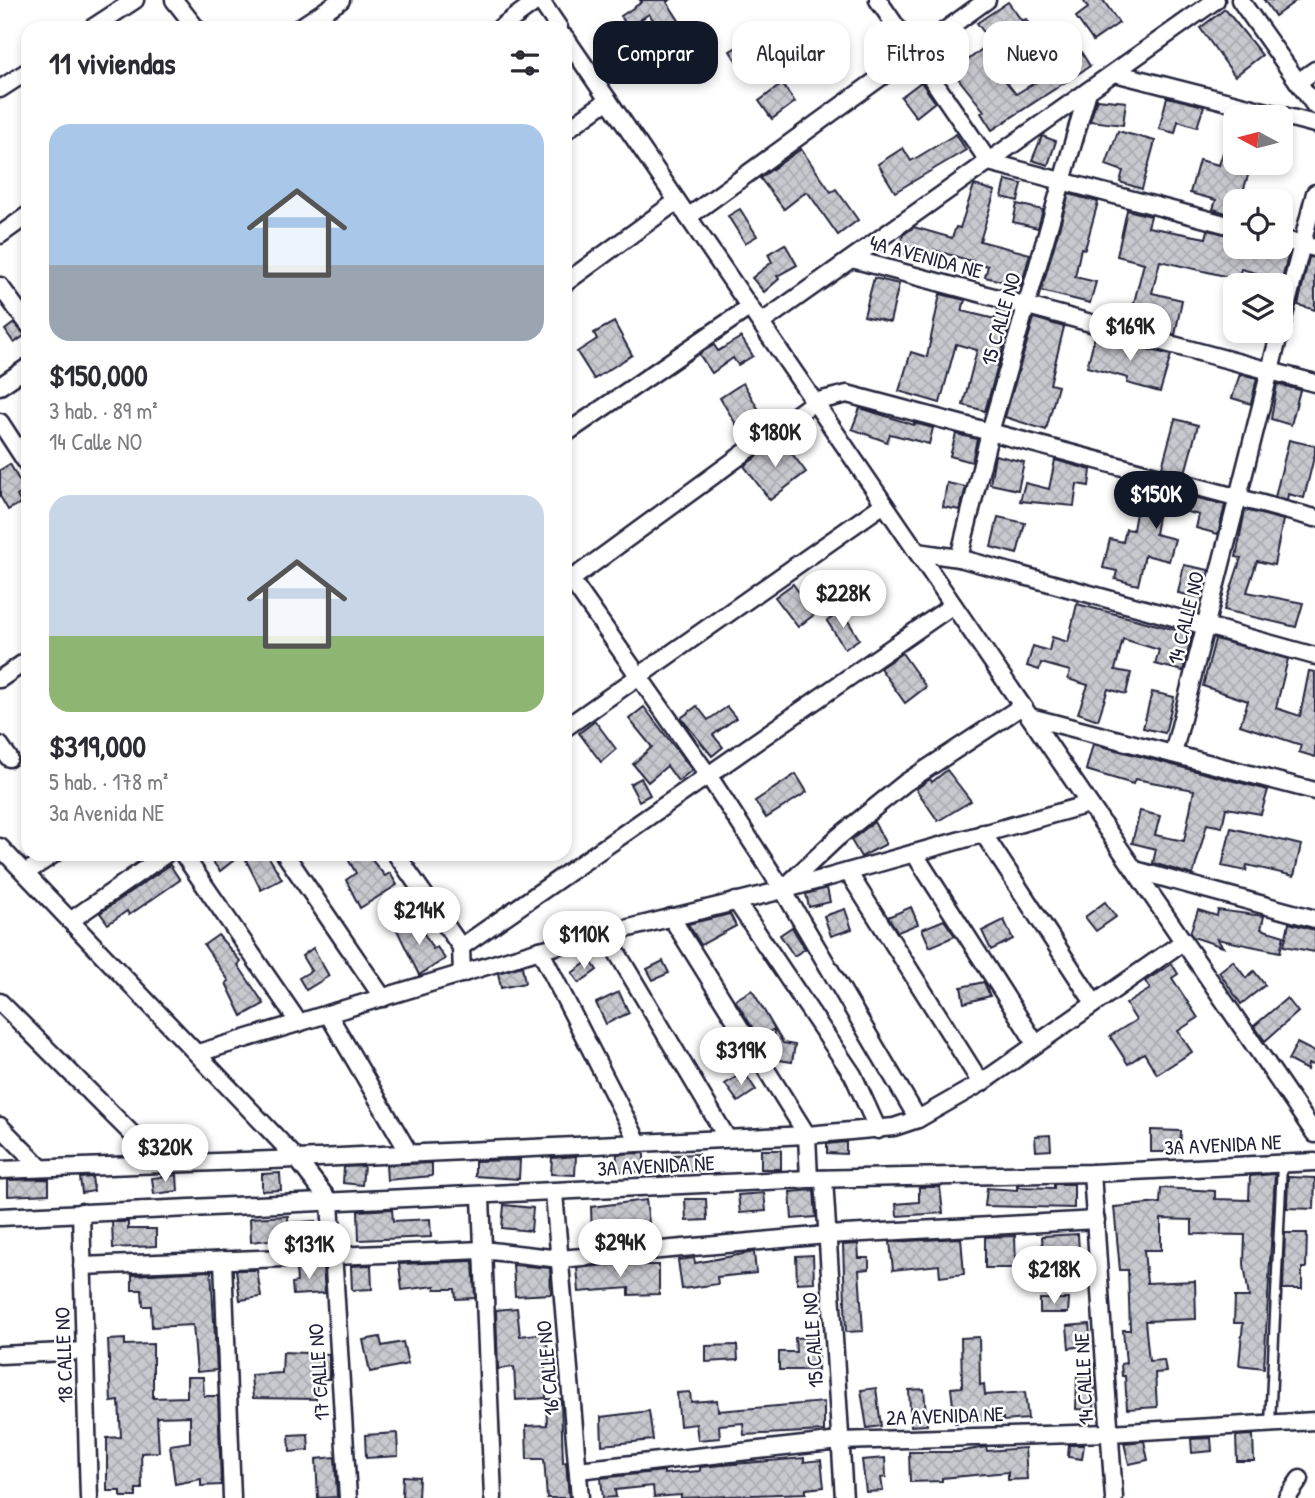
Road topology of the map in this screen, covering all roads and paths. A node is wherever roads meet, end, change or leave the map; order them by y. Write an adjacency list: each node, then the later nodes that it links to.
1 (135, 0): 9 (street)
2 (174, 0): 10 (street)
3 (341, 0): 11 (street)
4 (539, 0): 12 (street); 13 (street)
5 (878, 0): 14 (street)
6 (987, 0): 15 (street)
7 (1216, 0): 18 (street)
8 (1240, 0): 20 (street)
9 (103, 21)
10 (190, 21)
11 (310, 21)
12 (510, 21)
13 (554, 21)
14 (893, 21)
15 (958, 21)
16 (572, 47): 25 (street)
17 (1315, 70): 20 (street)
18 (1115, 72): 24 (street); 27 (street)
19 (21, 76): 23 (street)
20 (1298, 82): 26 (street)
21 (870, 84): 33 (street)
22 (936, 84): 29 (street)
23 (0, 89)
24 (1088, 92): 29 (street); 30 (street, 15 CALLE NO)
25 (608, 100): 28 (street); 32 (street)
26 (1315, 106)
27 (1315, 124)
28 (572, 126)
29 (989, 162): 30 (street); 38 (street)
30 (1062, 181): 35 (street); 42 (street, 15 CALLE NO)
31 (1315, 193): 37 (street, 14 CALLE NO)
32 (677, 201): 33 (street); 39 (street)
33 (688, 217): 43 (street)
34 (21, 220): 36 (street)
35 (1223, 224)
36 (0, 235)
37 (1308, 246): 41 (street, 14 CALLE NO)
38 (852, 259): 42 (street, 4A AVENIDA NE); 45 (street)
39 (572, 278)
40 (0, 286): 44 (street)
41 (1293, 292)
42 (1027, 306): 48 (street, 4A AVENIDA NE); 54 (street, 15 CALLE NO)
43 (750, 307): 45 (street); 53 (street)
44 (21, 314)
45 (761, 323): 51 (street)
46 (1277, 343): 48 (street, 14 CALLE NO)
47 (21, 371): 50 (street)
48 (1270, 371): 49 (street, 4A AVENIDA NE); 56 (street, 14 CALLE NO)
49 (1315, 383)
50 (0, 386)
51 (814, 402): 54 (street); 57 (street); 61 (street)
52 (0, 422): 55 (street)
53 (572, 429)
54 (990, 432): 56 (street); 60 (street, 15 CALLE NO)
55 (21, 454)
56 (1238, 498): 58 (street); 64 (street, 14 CALLE NO)
57 (884, 504): 59 (street); 67 (street)
58 (1315, 518)
59 (918, 552): 60 (street); 63 (street)
60 (959, 558): 64 (street)
61 (572, 575)
62 (572, 586): 67 (street)
63 (953, 605): 69 (street); 72 (street)
64 (1205, 628): 65 (street); 71 (street, 14 CALLE NO)
65 (1315, 656)
66 (21, 665): 68 (street)
67 (639, 676): 70 (street); 72 (street)
68 (0, 679)
69 (1026, 711): 71 (street); 74 (street); 86 (street)
70 (572, 723)
71 (1173, 754): 73 (street)
72 (708, 775): 86 (street); 93 (street)
73 (1315, 791)
74 (1089, 804): 75 (street); 83 (street)
75 (983, 833): 77 (street); 98 (street)
76 (0, 847): 85 (street)
77 (914, 853): 84 (street); 101 (street)
78 (43, 861): 85 (street)
79 (156, 861): 90 (street)
80 (188, 861): 100 (street)
81 (290, 861): 96 (street)
82 (401, 861): 93 (street)
83 (1135, 870): 89 (street); 92 (street)
84 (848, 872): 86 (street); 103 (street)
85 (25, 873): 90 (street)
86 (783, 890): 87 (street); 104 (street)
87 (736, 901): 88 (street); 106 (street)
88 (671, 918): 91 (street); 108 (street)
89 (1315, 919)
90 (70, 921): 102 (street)
91 (606, 933): 94 (street); 109 (street)
92 (1184, 942): 98 (street); 107 (street)
93 (461, 947): 95 (street)
94 (540, 950): 95 (street); 110 (street)
95 (462, 974): 96 (street)
96 (383, 998): 99 (street)
97 (0, 1002): 115 (street)
98 (1094, 1003): 101 (street)
99 (328, 1014): 100 (street); 111 (street)
100 (299, 1023): 102 (street)
101 (1036, 1044): 103 (street)
102 (198, 1053): 112 (street)
103 (981, 1083): 104 (street)
104 (918, 1119): 106 (street)
105 (0, 1126): 116 (street)
106 (878, 1130): 108 (street)
107 (1315, 1134)
108 (807, 1135): 109 (street); 119 (street, 15 CALLE NO)
109 (727, 1138): 110 (street)
110 (638, 1142): 111 (street)
111 (409, 1153): 112 (street)
112 (297, 1159): 115 (street); 122 (street)
113 (1315, 1163): 114 (street, 3A AVENIDA NE)
114 (1282, 1164): 118 (street, 3A AVENIDA NE); 135 (lane)
115 (163, 1165): 116 (street)
116 (41, 1168): 117 (street)
117 (0, 1170)
118 (1092, 1173): 119 (street, 3A AVENIDA NE); 125 (street, 14 CALLE NE)
119 (816, 1179): 120 (street, 3A AVENIDA NE); 126 (street, 15 CALLE NO)
120 (554, 1193): 121 (street, 3A AVENIDA NE); 129 (street, 16 CALLE NO)
121 (481, 1197): 122 (street, 3A AVENIDA NE); 127 (street)
122 (330, 1202): 123 (street, 3A AVENIDA NE); 128 (street, 17 CALLE NO)
123 (81, 1212): 124 (street, 3A AVENIDA NE); 131 (street, 18 CALLE NO)
124 (0, 1217)
125 (1096, 1220): 126 (street); 136 (street, 14 CALLE NE)
126 (827, 1234): 129 (street); 137 (street, 15 CALLE NO)
127 (483, 1250): 128 (street); 129 (street); 143 (street)
128 (333, 1255): 130 (street); 142 (street, 17 CALLE NO)
129 (560, 1259): 138 (street, 16 CALLE NO)
130 (223, 1260): 131 (street); 141 (street)
131 (82, 1266): 132 (street, 18 CALLE NO)
132 (85, 1351): 133 (street); 140 (street, 18 CALLE NO)
133 (0, 1355)
134 (1315, 1421): 135 (street, 2A AVENIDA NE)
135 (1270, 1424): 136 (street, 2A AVENIDA NE)
136 (1109, 1433): 137 (street, 2A AVENIDA NE); 146 (street, 14 CALLE NE)
137 (840, 1441): 138 (street, 2A AVENIDA NE); 145 (street, 15 CALLE NO)
138 (578, 1470): 144 (street, 16 CALLE NO)
139 (1300, 1479): 147 (street)
140 (89, 1498)
141 (232, 1498)
142 (348, 1498)
143 (493, 1498)
144 (580, 1498)
145 (844, 1498)
146 (1114, 1498)
147 (1287, 1498)

